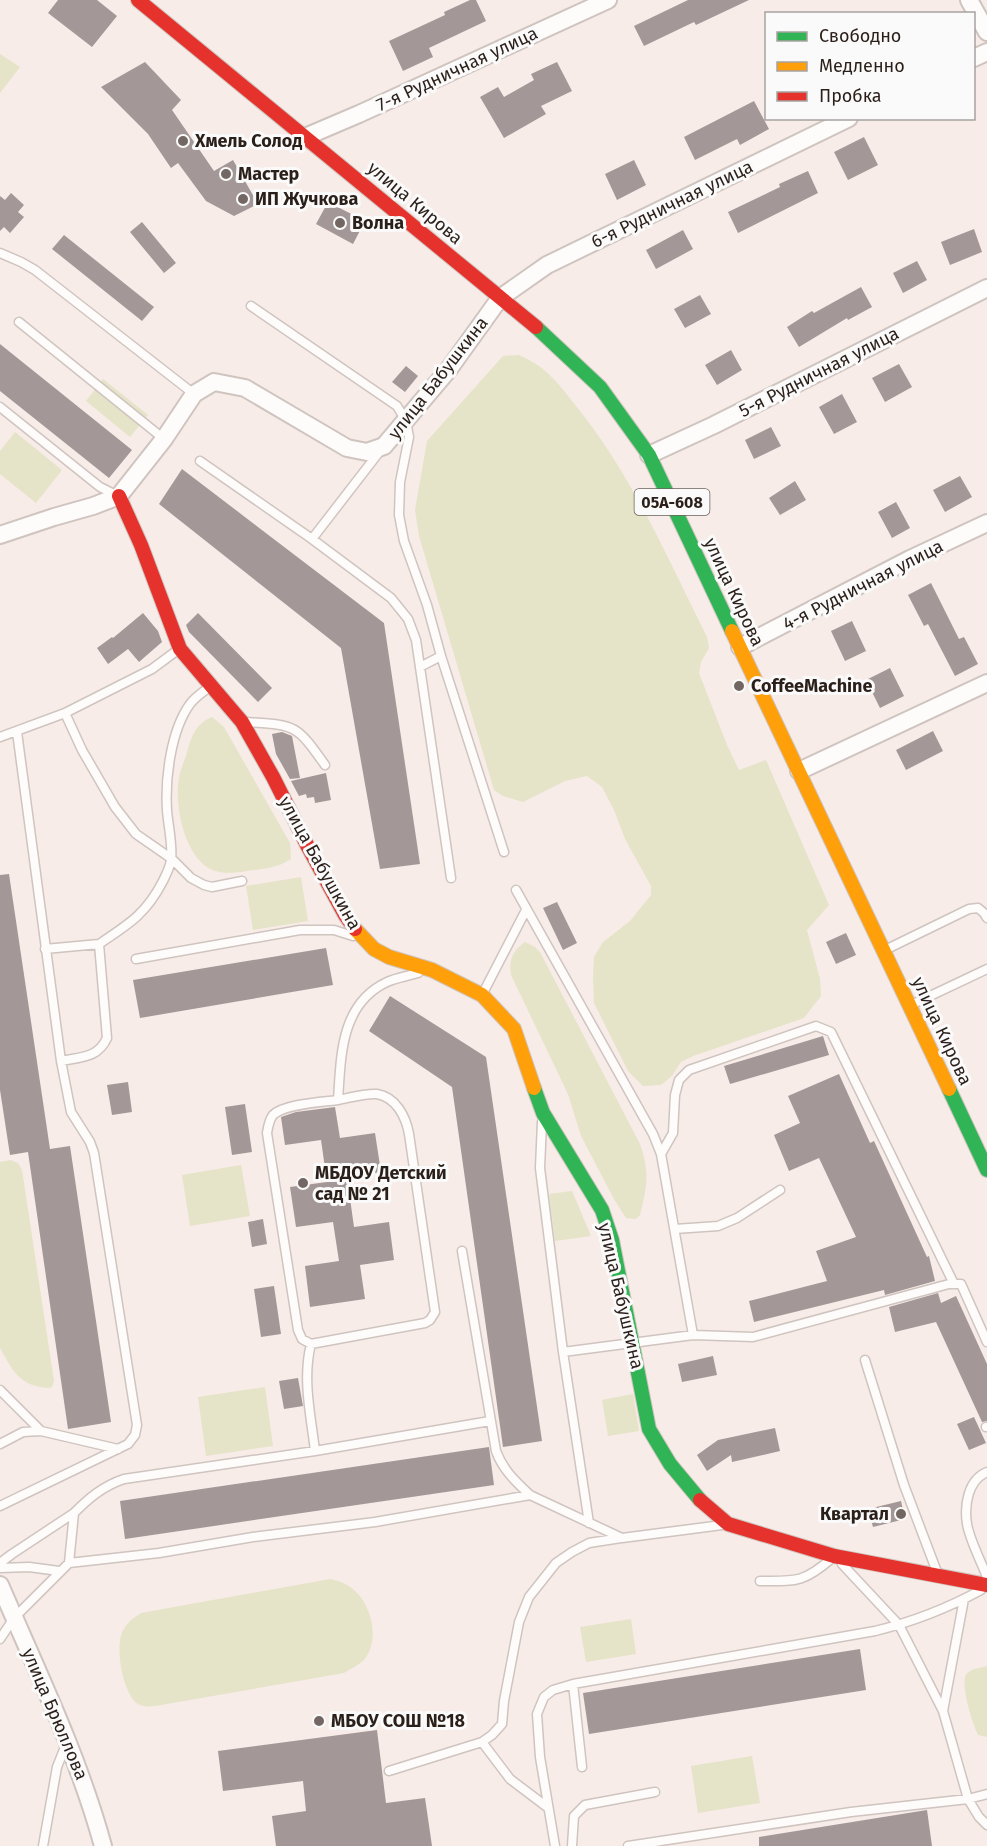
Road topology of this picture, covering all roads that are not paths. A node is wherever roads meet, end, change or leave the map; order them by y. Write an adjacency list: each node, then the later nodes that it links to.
1 (138, 0): 6 (street, улица Кирова / 05А-608)
2 (608, 0): 6 (street, 7-я Рудничная улица)
3 (969, 0): 4 (street)
4 (987, 32)
5 (845, 120): 9 (street, 6-я Рудничная улица)
6 (305, 137): 9 (street, улица Кирова / 05А-608)
7 (0, 253): 12 (lane)
8 (987, 288): 17 (street, 5-я Рудничная улица)
9 (500, 298): 14 (street, улица Бабушкина); 17 (street, улица Кирова / 05А-608)
10 (251, 306): 14 (lane)
11 (19, 322): 15 (lane)
12 (194, 394): 15 (street); 16 (street, улица Бабушкина)
13 (0, 407): 19 (lane)
14 (406, 421): 16 (street, улица Бабушкина); 25 (lane)
15 (164, 439): 19 (street)
16 (384, 446): 22 (lane)
17 (649, 455): 24 (street, улица Кирова / 05А-608)
18 (200, 461): 22 (lane)
19 (119, 496): 21 (street); 23 (street, улица Бабушкина)
20 (987, 523): 24 (street, 4-я Рудничная улица)
21 (0, 535)
22 (312, 539): 26 (lane)
23 (180, 649): 28 (street, улица Бабушкина); 29 (lane)
24 (742, 650): 34 (street, улица Кирова / 05А-608)
25 (441, 656): 26 (lane); 35 (lane)
26 (420, 667): 37 (lane)
27 (987, 683): 34 (street)
28 (211, 686): 30 (street, улица Бабушкина); 36 (lane)
29 (65, 713): 31 (lane); 36 (lane)
30 (242, 722): 33 (lane); 42 (street, улица Бабушкина)
31 (17, 732): 32 (lane); 44 (lane)
32 (0, 737)
33 (325, 765)
34 (800, 771): 45 (street, улица Кирова / 05А-608)
35 (504, 852)
36 (172, 859): 38 (lane); 43 (lane)
37 (451, 878)
38 (242, 881)
39 (516, 890): 40 (lane)
40 (526, 910): 49 (lane); 54 (lane)
41 (987, 918): 45 (lane)
42 (362, 938): 46 (lane); 48 (street, улица Бабушкина)
43 (99, 944): 44 (lane); 51 (lane)
44 (45, 949): 51 (lane)
45 (884, 950): 50 (street, улица Кирова / 05А-608)
46 (136, 959)
47 (987, 969): 50 (lane)
48 (432, 970): 49 (street, улица Бабушкина); 52 (lane)
49 (482, 995): 53 (street, улица Бабушкина)
50 (910, 1005): 55 (street, улица Кирова / 05А-608)
51 (61, 1061): 70 (lane)
52 (338, 1100): 63 (lane); 63 (lane)
53 (543, 1113): 61 (street, улица Бабушкина); 64 (lane)
54 (661, 1154): 57 (lane); 59 (lane)
55 (987, 1170)
56 (780, 1190): 57 (lane)
57 (675, 1229): 60 (lane)
58 (462, 1251): 67 (lane)
59 (954, 1284): 60 (lane); 62 (lane)
60 (693, 1335): 61 (lane)
61 (633, 1341): 64 (lane); 77 (street, улица Бабушкина)
62 (987, 1342)
63 (311, 1344): 71 (lane)
64 (563, 1352): 76 (lane)
65 (866, 1360): 84 (lane)
66 (0, 1390): 68 (lane)
67 (490, 1421): 71 (lane); 73 (lane)
68 (41, 1431): 69 (lane); 70 (lane)
69 (0, 1444)
70 (118, 1449): 74 (lane)
71 (315, 1451): 75 (lane)
72 (987, 1472): 85 (lane)
73 (530, 1495): 76 (lane); 81 (lane)
74 (0, 1506)
75 (74, 1513): 80 (lane); 81 (lane)
76 (589, 1523): 78 (lane)
77 (728, 1524): 78 (lane); 79 (street)
78 (622, 1538): 96 (lane)
79 (834, 1556): 84 (street); 86 (lane); 91 (lane)
80 (0, 1563)
81 (69, 1563): 83 (lane)
82 (0, 1568): 83 (lane)
83 (59, 1571): 90 (lane)
84 (939, 1577): 88 (street)
85 (987, 1577)
86 (760, 1581)
87 (0, 1585): 90 (street, улица Брюллова)
88 (987, 1586): 89 (lane)
89 (964, 1599): 91 (lane); 94 (lane)
90 (14, 1618): 92 (lane); 95 (street, улица Брюллова)
91 (898, 1625): 93 (lane); 94 (lane)
92 (0, 1639)
93 (573, 1684): 97 (lane); 102 (lane)
94 (943, 1711): 101 (lane)
95 (68, 1739): 104 (lane); 105 (street, улица Брюллова)
96 (482, 1742): 98 (lane); 102 (lane)
97 (582, 1767)
98 (389, 1771)
99 (655, 1792): 107 (lane)
100 (987, 1794): 101 (lane)
101 (968, 1799): 103 (lane); 108 (lane)
102 (548, 1807): 106 (lane)
103 (987, 1825)
104 (43, 1846)
105 (103, 1846)
106 (555, 1846)
107 (572, 1846)
108 (628, 1846)

